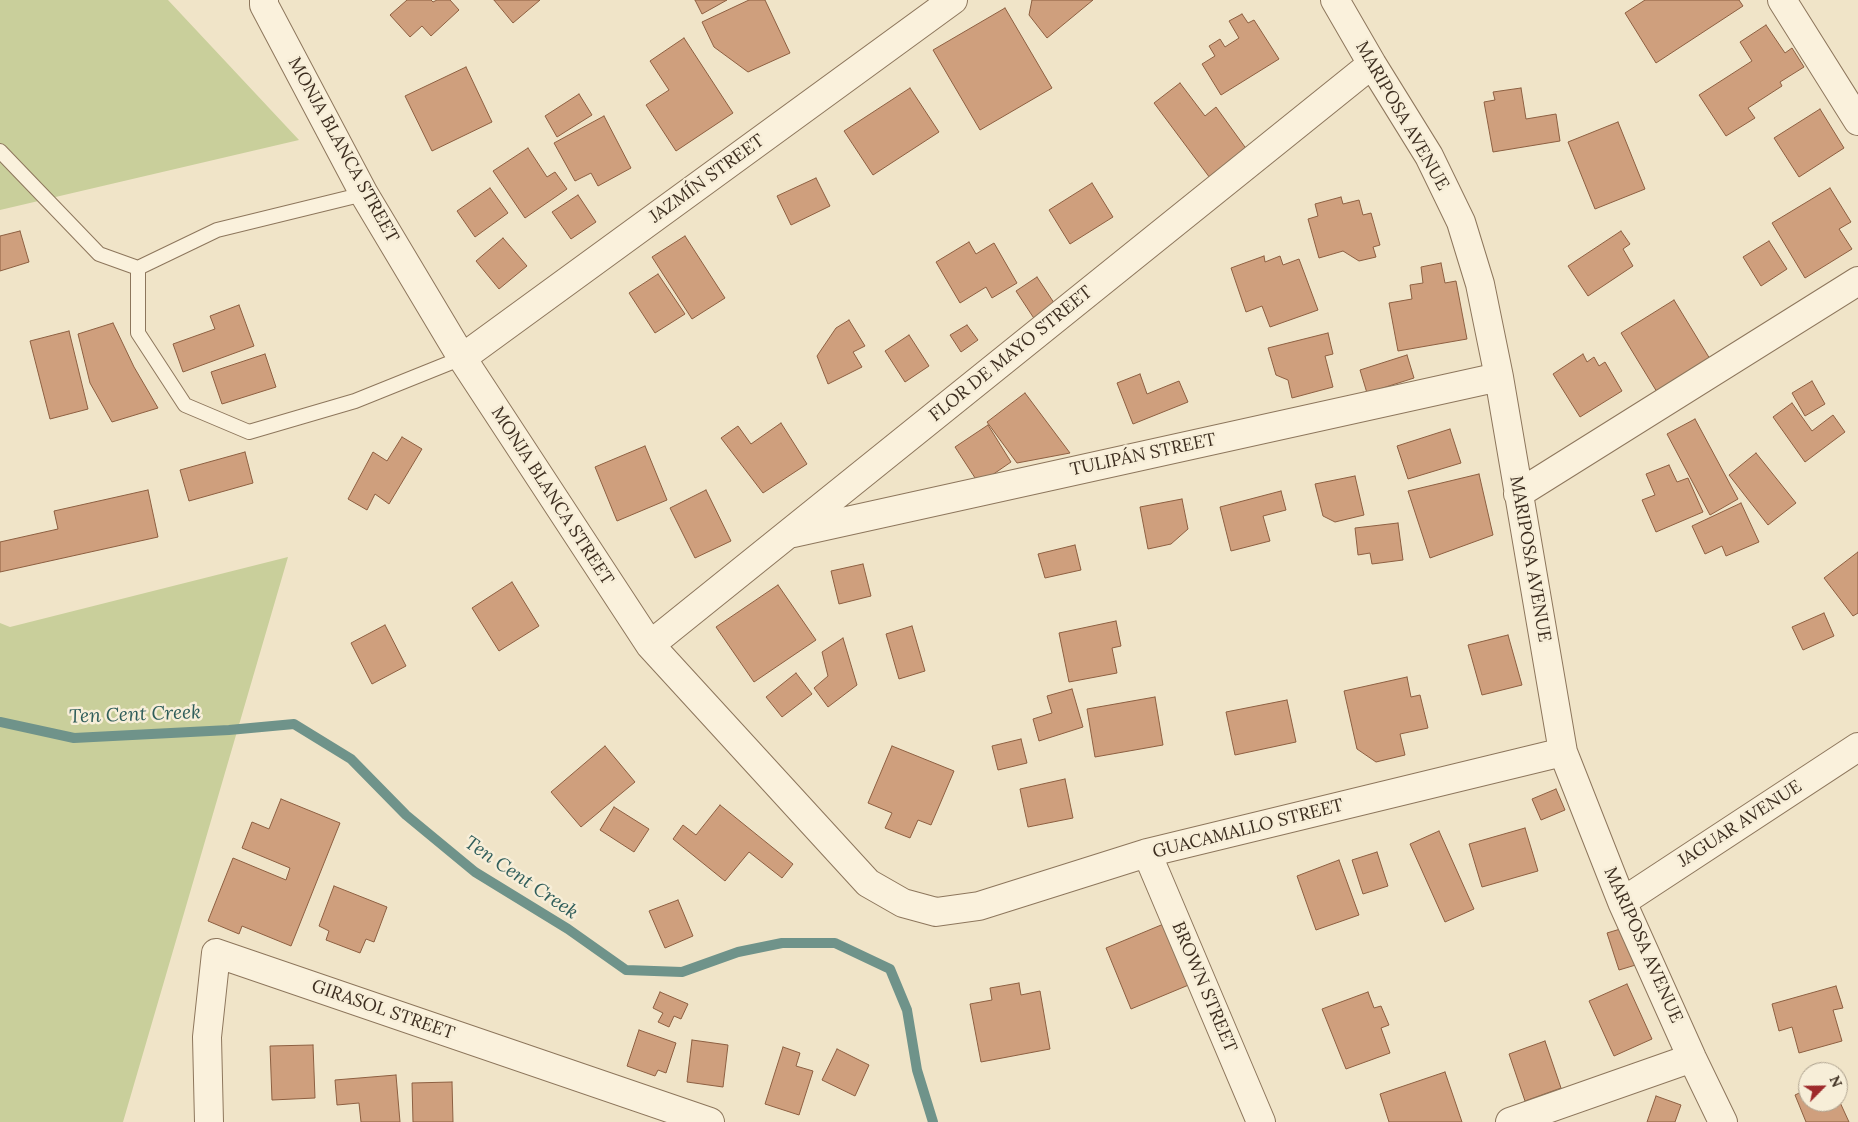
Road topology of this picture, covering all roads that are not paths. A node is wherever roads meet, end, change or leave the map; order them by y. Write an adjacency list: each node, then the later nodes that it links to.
1 (264, 0): 8 (street, MONJA BLANCA STREET)
2 (953, 0): 11 (street, JAZMÍN STREET)
3 (1335, 0): 5 (street, MARIPOSA AVENUE)
4 (1782, 0): 6 (street)
5 (1372, 64): 12 (street, MARIPOSA AVENUE); 14 (street, FLOR DE MAYO STREET)
6 (1858, 121)
7 (0, 151): 9 (lane)
8 (364, 194): 9 (lane); 11 (street, MONJA BLANCA STREET)
9 (138, 268): 11 (lane)
10 (1858, 281): 13 (street)
11 (462, 358): 15 (street, MONJA BLANCA STREET)
12 (1499, 377): 13 (street, MARIPOSA AVENUE); 14 (street, TULIPÁN STREET)
13 (1518, 494): 17 (street, MARIPOSA AVENUE)
14 (787, 534): 15 (street, FLOR DE MAYO STREET)
15 (650, 645): 20 (street, MONJA BLANCA STREET)
16 (1858, 747): 19 (street, JAGUAR AVENUE)
17 (1563, 752): 18 (street, GUACAMALLO STREET); 19 (street, MARIPOSA AVENUE)
18 (1147, 853): 20 (street, GUACAMALLO STREET); 24 (street, BROWN STREET)
19 (1622, 902): 21 (street, MARIPOSA AVENUE)
20 (936, 912)
21 (1692, 1058): 25 (street); 26 (street, MARIPOSA AVENUE)
22 (209, 1122): 23 (street, GIRASOL STREET)
23 (710, 1122)
24 (1262, 1122)
25 (1510, 1122)
26 (1723, 1122)

